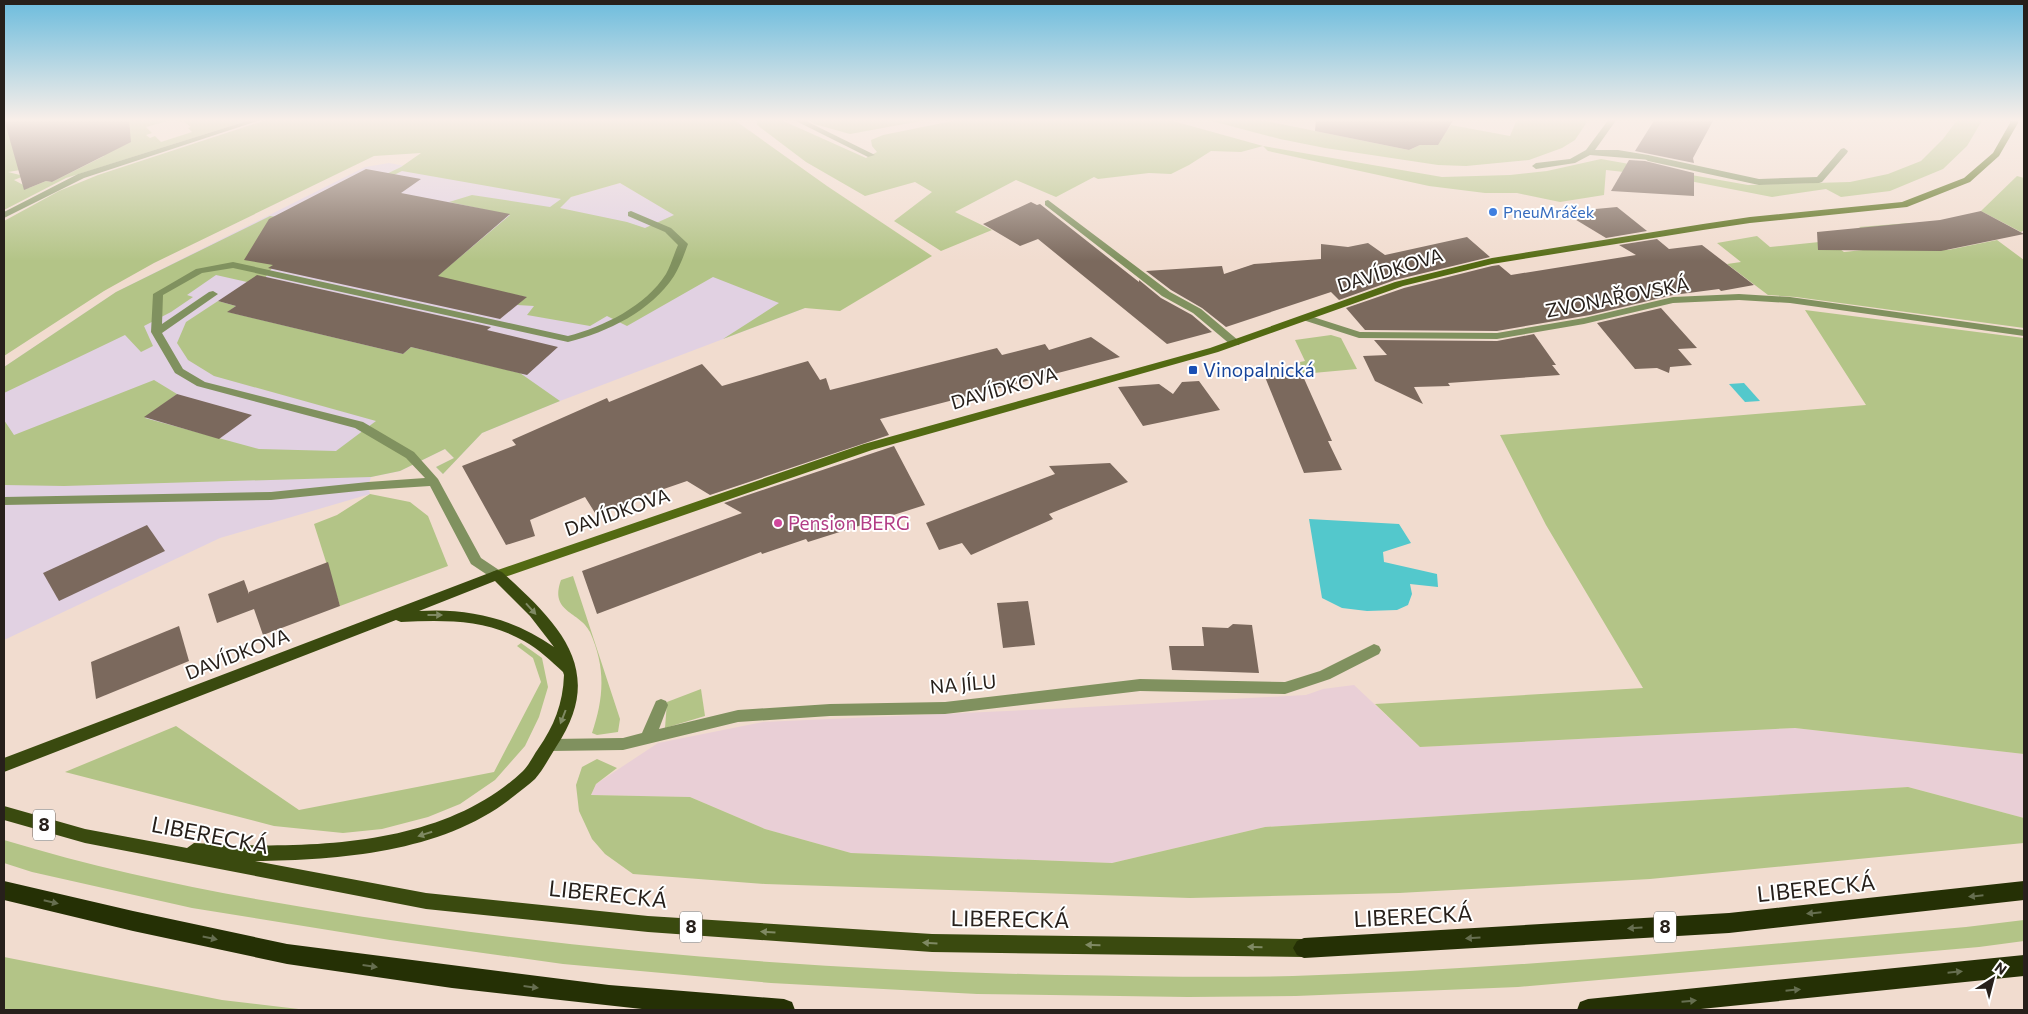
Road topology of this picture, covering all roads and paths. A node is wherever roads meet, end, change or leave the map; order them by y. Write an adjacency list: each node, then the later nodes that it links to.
1 (111, 166): 7 (street)
2 (1686, 166): 3 (street)
3 (1831, 166)
4 (1982, 166): 9 (street, DAVÍDKOVA)
5 (1048, 203): 12 (street)
6 (631, 214): 10 (street)
7 (4, 215)
8 (213, 294): 10 (street)
9 (1306, 318): 11 (street, ZVONAŘOVSKÁ); 12 (street, DAVÍDKOVA)
10 (156, 332): 13 (street)
11 (2024, 333)
12 (1235, 343): 15 (street, DAVÍDKOVA)
13 (434, 482): 14 (street); 15 (street)
14 (4, 501)
15 (497, 575): 16 (main road, DAVÍDKOVA); 18 (main road, one-way to 18)
16 (386, 618): 18 (main road, one-way to 18); 22 (main road, DAVÍDKOVA)
17 (1374, 650): 20 (street, NA JÍLU)
18 (570, 670): 21 (main road, one-way to 21)
19 (662, 705): 20 (street)
20 (648, 738): 21 (street, NA JÍLU)
21 (551, 745): 24 (main road, one-way to 24)
22 (4, 765)
23 (4, 813): 24 (main road, LIBERECKÁ / 8)
24 (85, 836): 27 (main road, LIBERECKÁ / 8, one-way to 24)
25 (4, 890): 29 (highway, one-way to 29)
26 (2024, 890): 27 (highway, LIBERECKÁ / 8, one-way to 27)
27 (1304, 948)
28 (2024, 965): 30 (highway, one-way to 28)
29 (784, 1010)
30 (1588, 1010)

